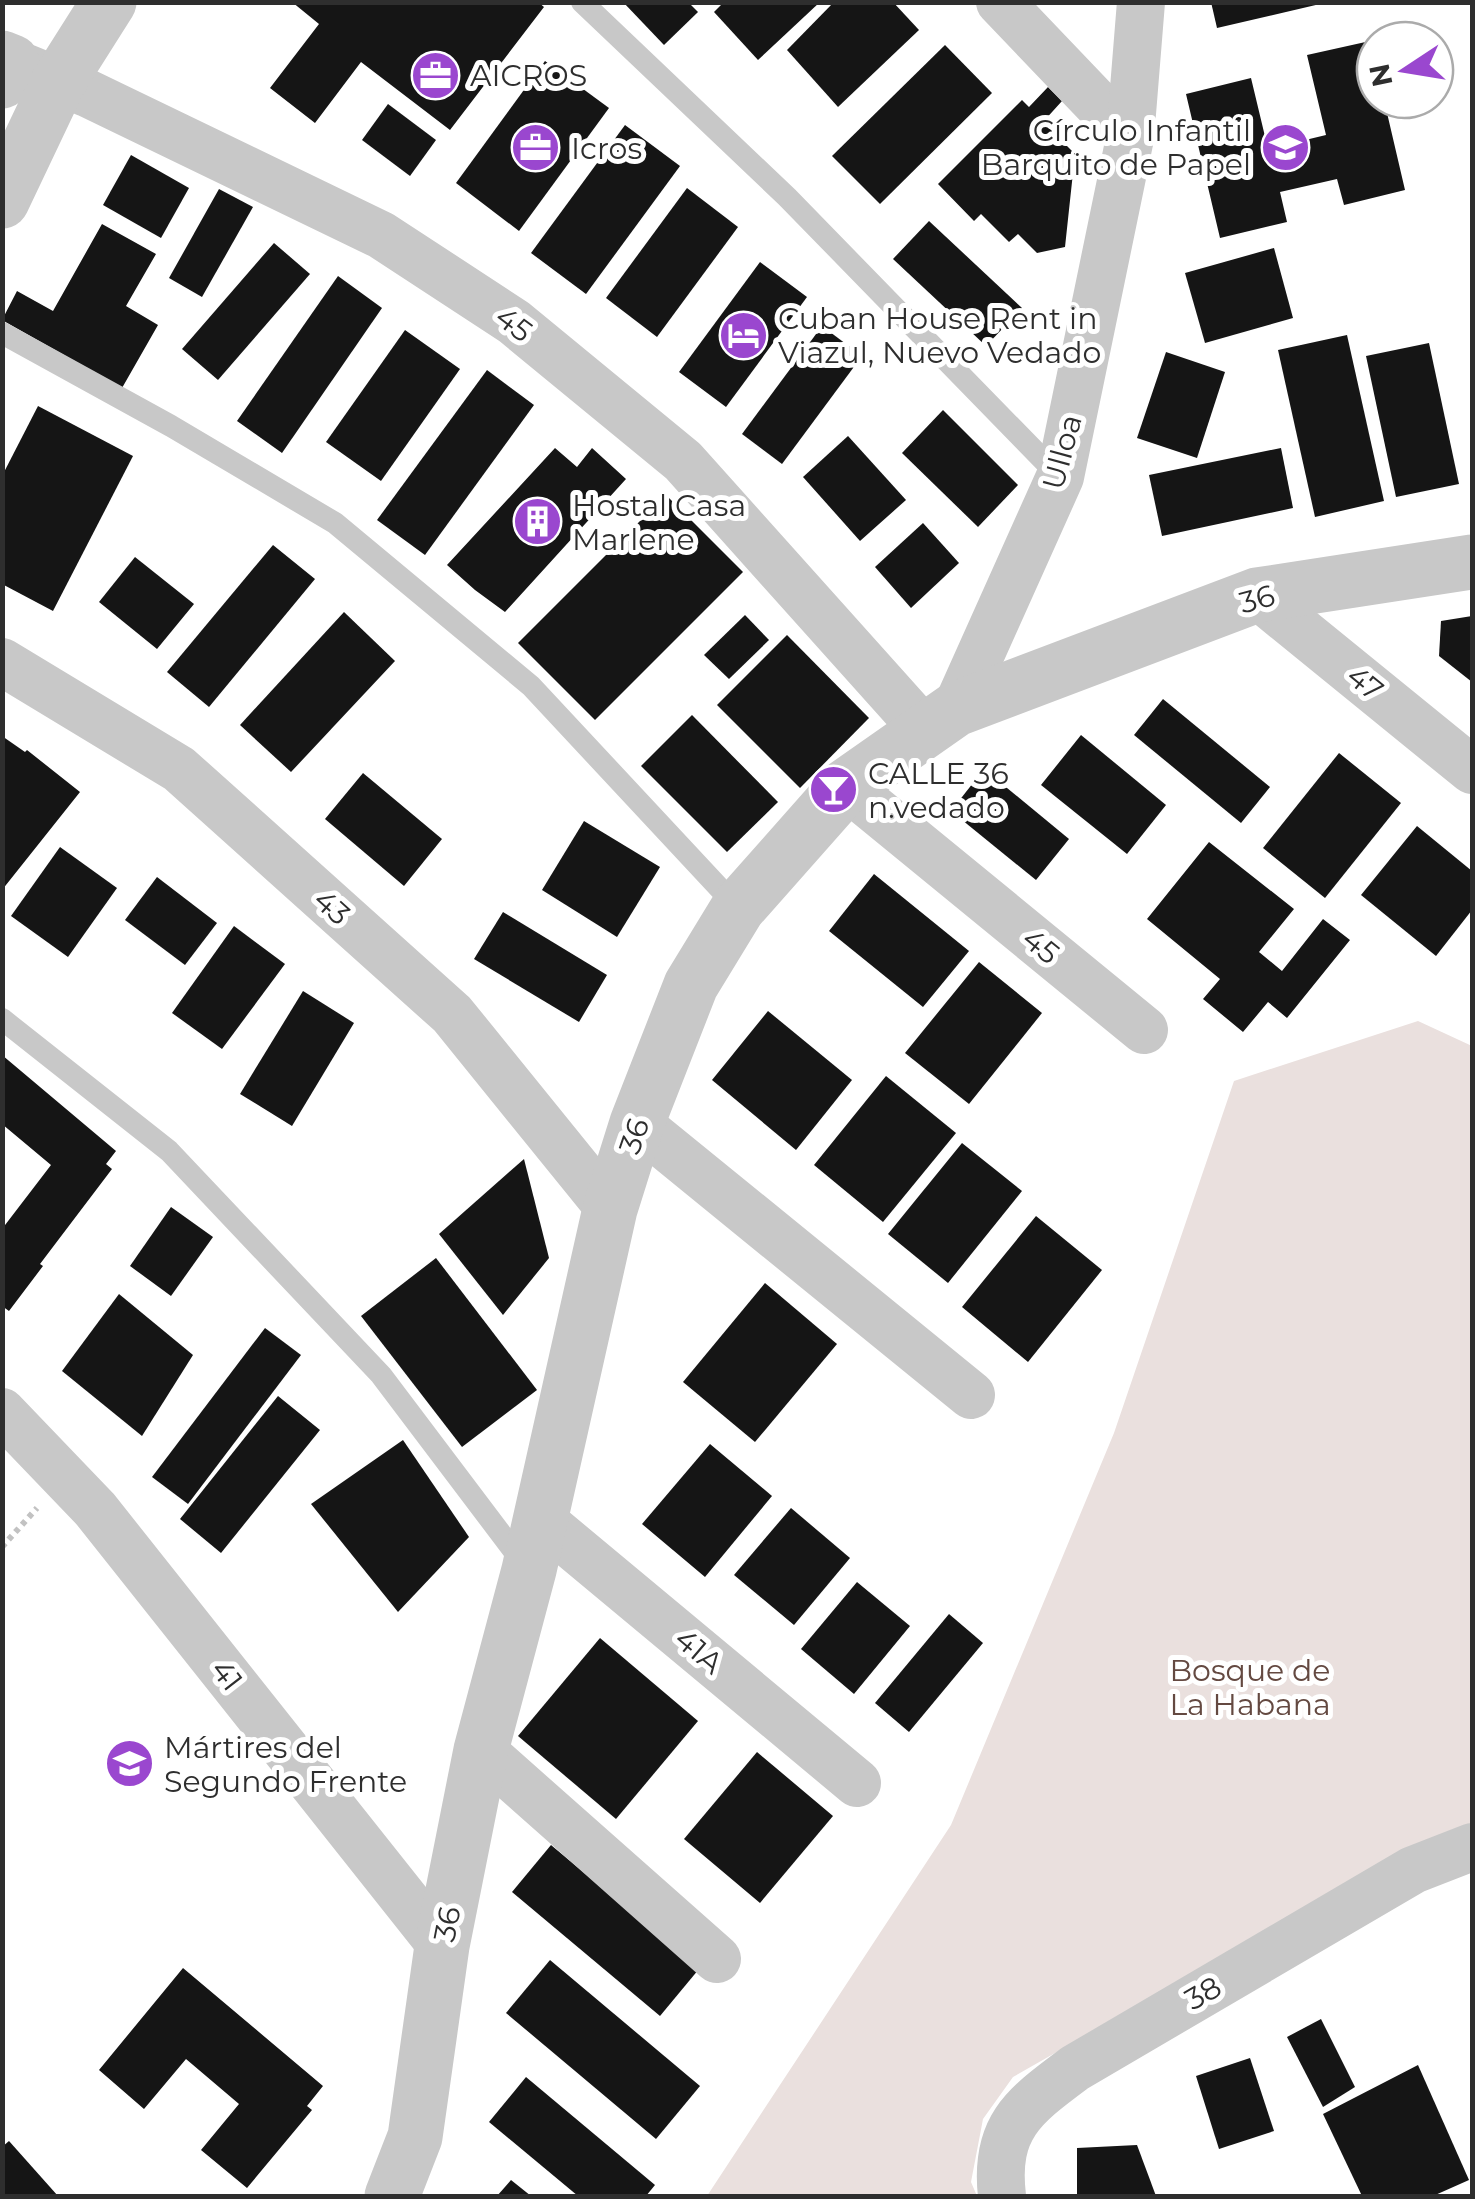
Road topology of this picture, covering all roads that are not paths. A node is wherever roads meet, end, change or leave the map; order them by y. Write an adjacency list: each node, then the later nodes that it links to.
1 (110, 2): 5 (street)
2 (582, 2): 9 (lane)
3 (1000, 2): 6 (street)
4 (1141, 2): 6 (street, Ulloa)
5 (19, 71): 7 (street); 13 (street, 45)
6 (1130, 138): 9 (street, Ulloa)
7 (2, 201)
8 (2, 333): 16 (lane)
9 (1060, 477): 13 (street, Ulloa)
10 (1472, 562): 11 (street, 36)
11 (1258, 595): 13 (street, 36); 14 (street, 47)
12 (2, 662): 20 (street, 43)
13 (940, 719): 15 (street, 36)
14 (1472, 770)
15 (846, 786): 16 (street, 36); 18 (street, 45)
16 (738, 908): 19 (street, 36)
17 (2, 1018): 23 (lane)
18 (1144, 1030)
19 (638, 1123): 20 (street, 36); 21 (street)
20 (610, 1209): 23 (street, 36)
21 (971, 1394)
22 (2, 1412): 27 (street, 41)
23 (534, 1544): 24 (street, 36); 25 (street, 41A)
24 (482, 1750): 27 (street, 36); 28 (street)
25 (857, 1783)
26 (1472, 1847): 30 (street, 38)
27 (442, 1946): 29 (street, 36)
28 (717, 1959)
29 (392, 2196)
30 (1002, 2196)

